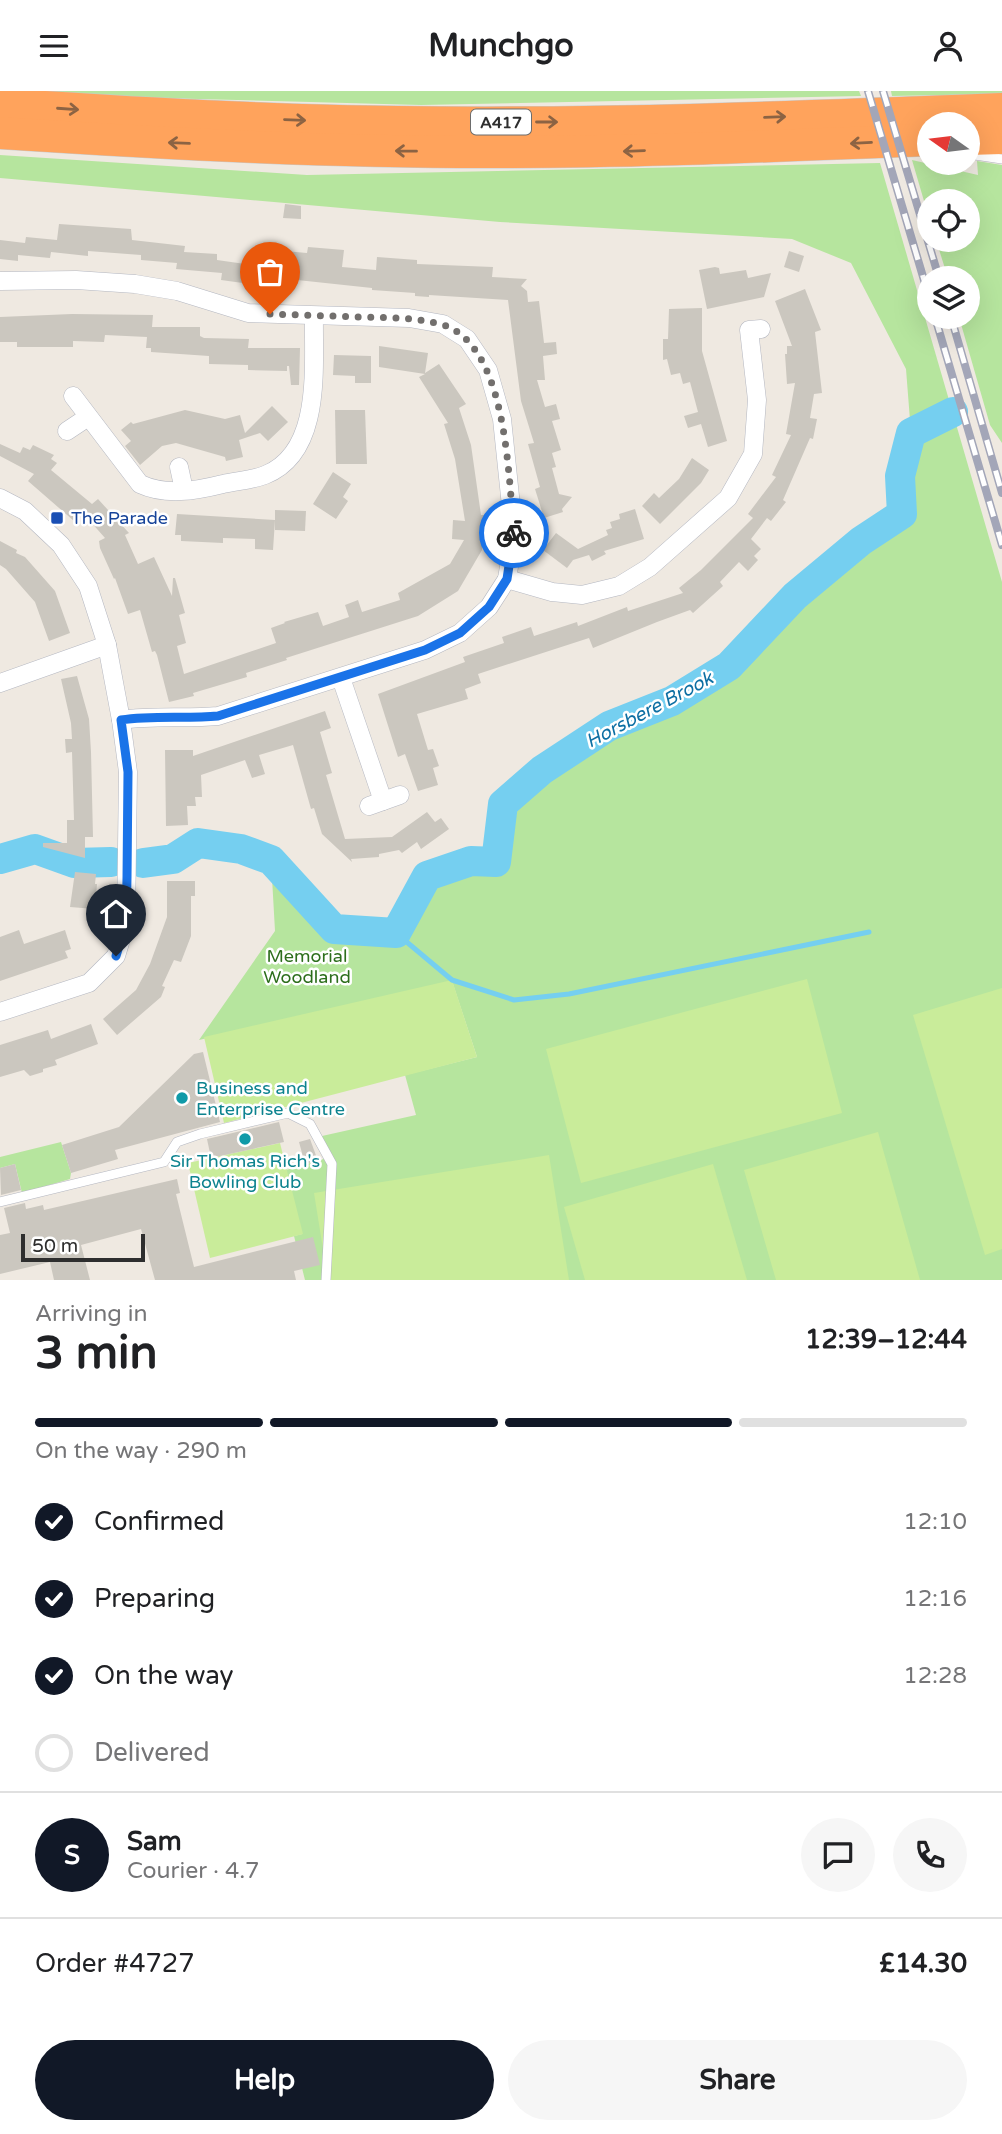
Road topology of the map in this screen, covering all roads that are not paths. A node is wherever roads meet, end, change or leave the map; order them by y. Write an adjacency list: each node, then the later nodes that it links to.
1 (0, 104): 2 (highway, A417, one-way to 2)
2 (1002, 109)
3 (0, 133): 6 (highway, A417, one-way to 3)
4 (1002, 138): 5 (highway)
5 (980, 139)
6 (917, 141)
7 (980, 156): 8 (lane)
8 (1002, 159)
9 (0, 281): 10 (street)
10 (314, 316): 16 (street); 18 (street)
11 (748, 331): 18 (street)
12 (73, 396): 13 (street)
13 (88, 417): 14 (street); 16 (street)
14 (67, 431)
15 (180, 467): 16 (street)
16 (184, 490)
17 (0, 498): 19 (street)
18 (507, 579): 20 (street)
19 (107, 645): 21 (street); 22 (street)
20 (341, 678): 22 (street); 23 (street)
21 (0, 683)
22 (121, 720): 24 (street)
23 (384, 801)
24 (0, 1012)
25 (0, 1202): 26 (lane)
26 (326, 1280)

